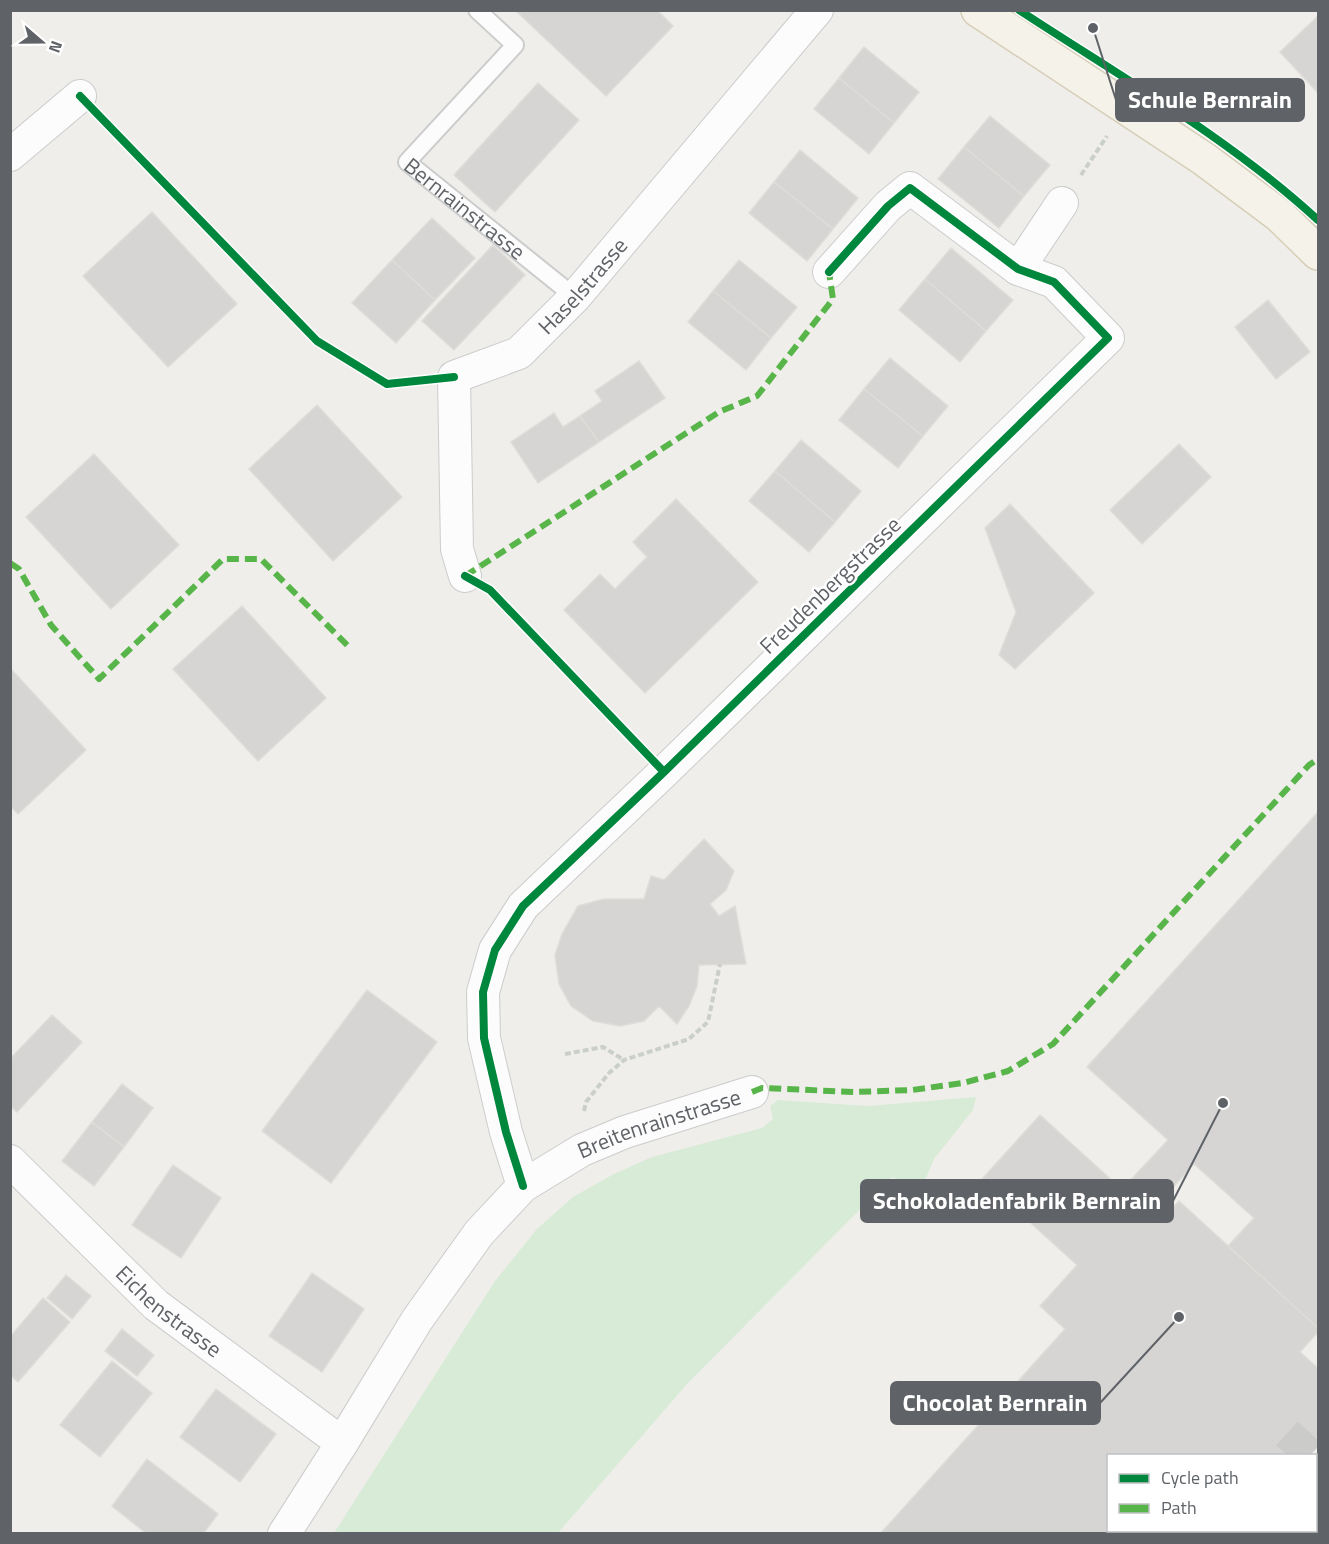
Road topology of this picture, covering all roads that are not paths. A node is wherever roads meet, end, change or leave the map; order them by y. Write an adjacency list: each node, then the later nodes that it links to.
1 (477, 10): 10 (lane, Bernrainstrasse)
2 (817, 10): 10 (street, Haselstrasse)
3 (978, 10): 7 (main road)
4 (80, 96): 5 (street)
5 (10, 155)
6 (1062, 203): 8 (street)
7 (1318, 254)
8 (1018, 269): 9 (street, Freudenbergstrasse); 14 (street, Freudenbergstrasse)
9 (829, 272)
10 (575, 297): 11 (street, Haselstrasse)
11 (465, 576)
12 (752, 1092): 14 (street, Breitenrainstrasse)
13 (10, 1161): 15 (street, Eichenstrasse)
14 (523, 1186): 15 (street, Breitenrainstrasse)
15 (342, 1443): 16 (street, Breitenrainstrasse)
16 (284, 1533)

